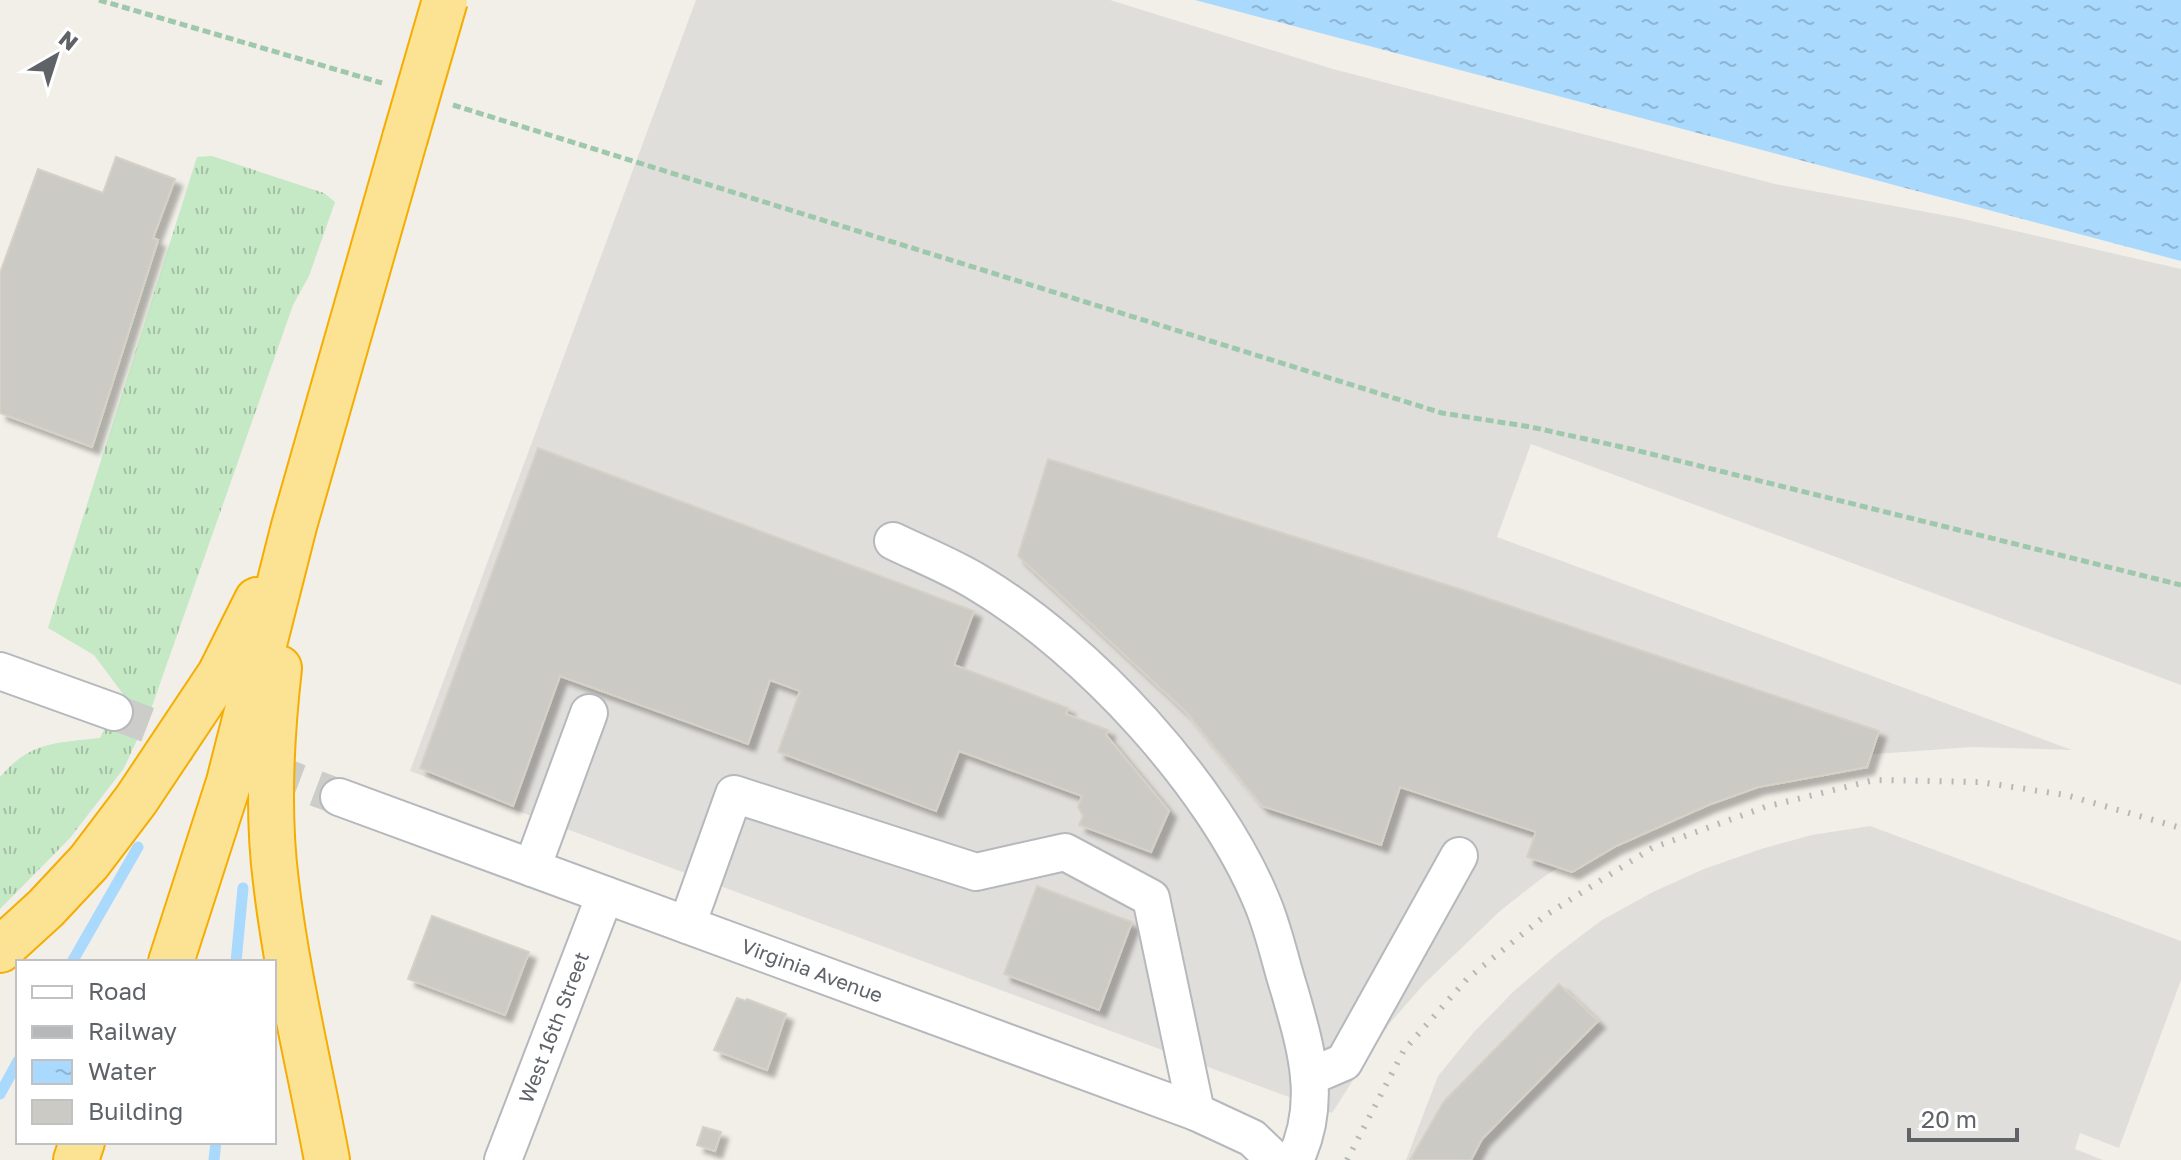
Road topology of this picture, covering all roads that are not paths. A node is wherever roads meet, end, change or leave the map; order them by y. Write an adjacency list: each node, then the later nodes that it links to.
1 (445, 0): 2 (highway, bridge)
2 (294, 526): 12 (highway); 13 (highway); 14 (highway); 17 (highway)
3 (893, 541): 15 (street)
4 (0, 671): 5 (street)
5 (114, 712)
6 (589, 713): 9 (street)
7 (339, 797): 9 (street, Virginia Avenue)
8 (1459, 856): 15 (street)
9 (532, 868): 10 (street, Virginia Avenue)
10 (605, 895): 11 (street, Virginia Avenue); 18 (street, West 16th Street)
11 (687, 925): 16 (street, Virginia Avenue); 16 (street)
12 (0, 950)
13 (142, 960)
14 (172, 960)
15 (1309, 1077): 20 (street)
16 (1196, 1112): 19 (street, Virginia Avenue)
17 (327, 1160)
18 (503, 1160)
19 (1275, 1160)
20 (1295, 1160)

